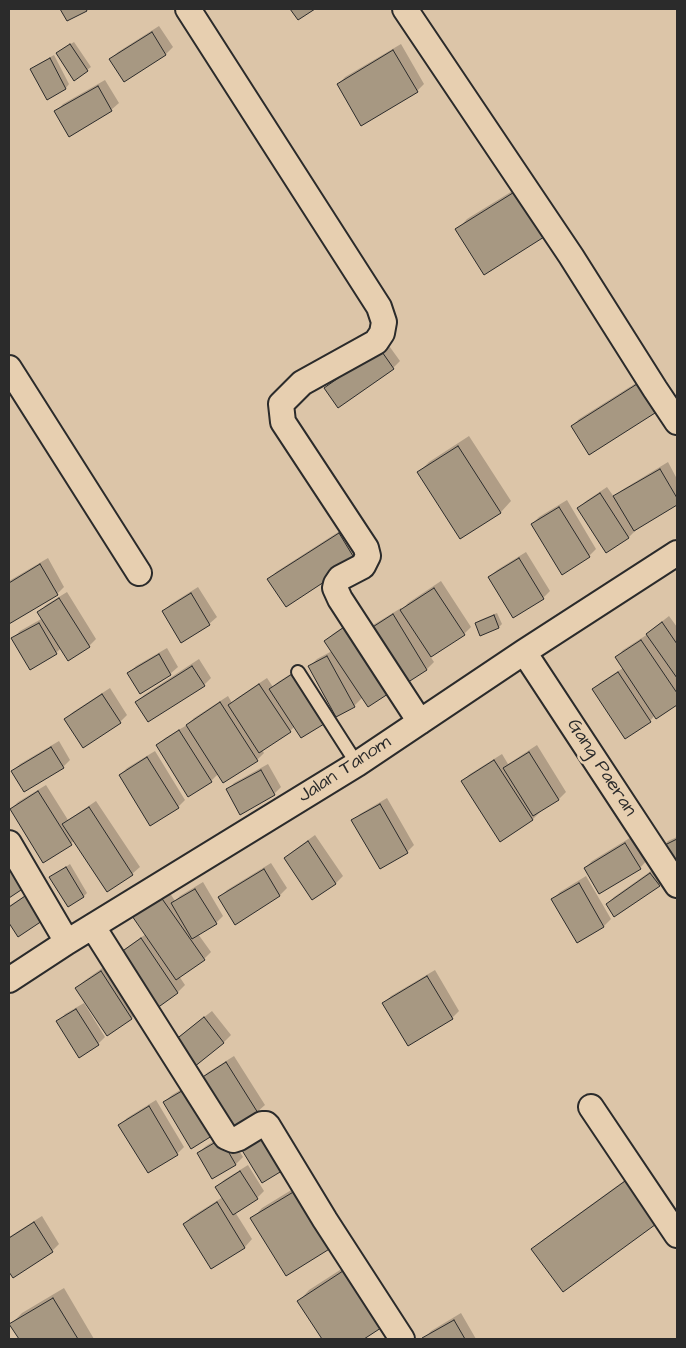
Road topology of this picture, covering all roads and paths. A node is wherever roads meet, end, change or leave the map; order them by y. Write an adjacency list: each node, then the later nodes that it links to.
1 (188, 9): 9 (street)
2 (405, 9): 4 (street)
3 (9, 368): 6 (street)
4 (677, 422)
5 (677, 553): 7 (street, Jalan Tanom)
6 (139, 573)
7 (524, 652): 9 (street, Jalan Tanom); 12 (street, Gang Paeran)
8 (298, 672): 10 (lane)
9 (420, 722): 10 (street, Jalan Tanom)
10 (357, 764): 13 (street, Jalan Tanom)
11 (9, 843): 14 (street)
12 (677, 885)
13 (93, 927): 14 (street, Jalan Tanom); 18 (street)
14 (67, 942): 15 (street, Jalan Tanom)
15 (9, 980)
16 (591, 1107): 17 (street)
17 (677, 1235)
18 (402, 1339)

